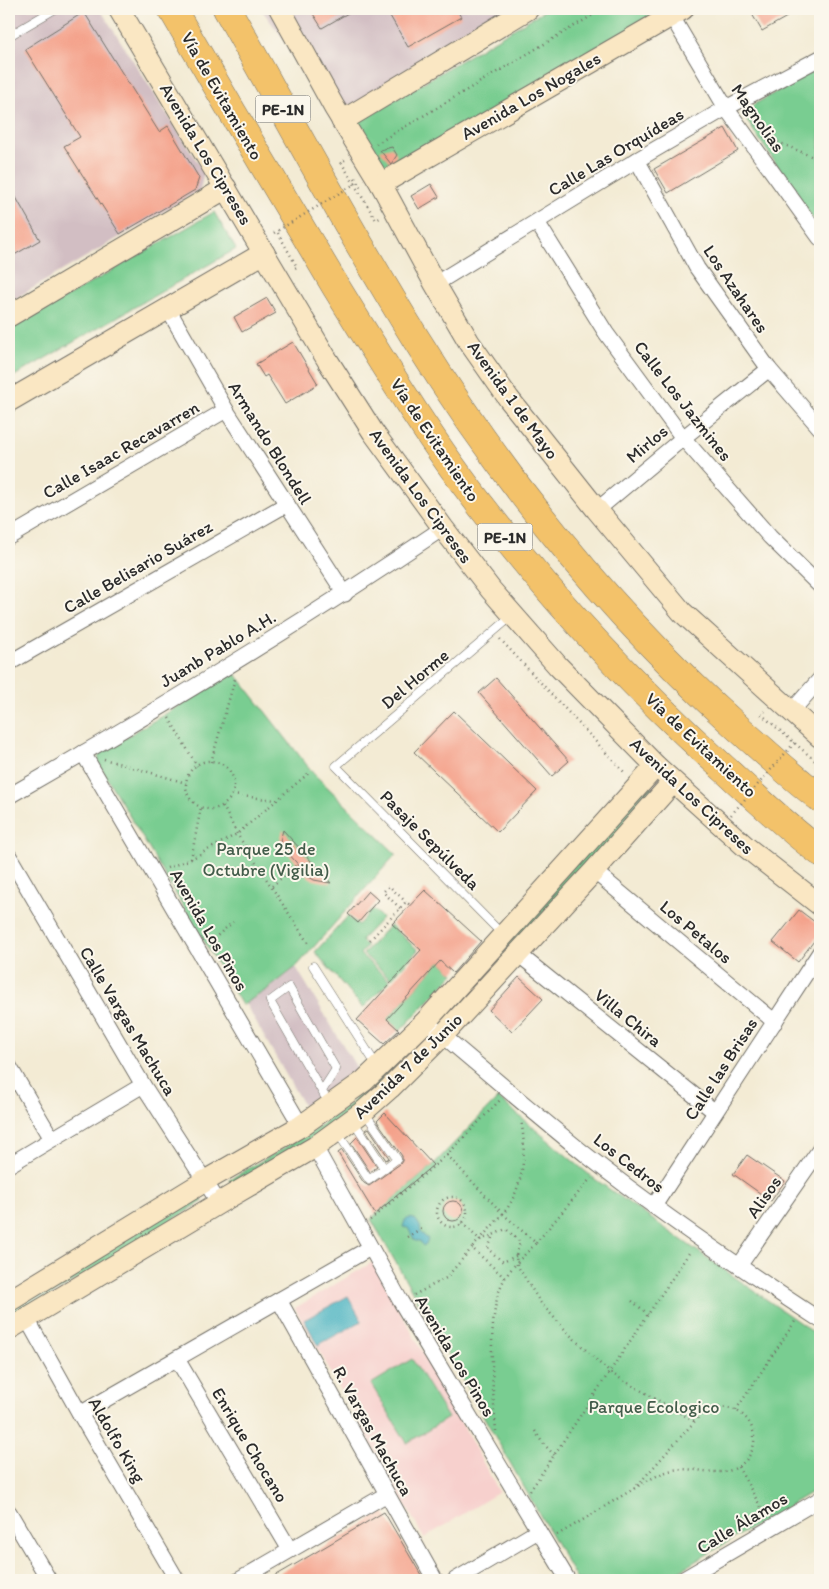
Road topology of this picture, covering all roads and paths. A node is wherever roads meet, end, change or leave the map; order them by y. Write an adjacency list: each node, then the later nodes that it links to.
1 (55, 9): 9 (lane)
2 (119, 9): 19 (street, Avenida Los Cipreses)
3 (172, 9): 69 (highway, Vía de Evitamiento / PE-1N)
4 (227, 9): 61 (highway, Vía de Evitamiento / PE-1N)
5 (280, 9): 12 (street, Avenida 1 de Mayo)
6 (603, 9): 14 (path)
7 (523, 10): 12 (street)
8 (677, 12): 11 (street, Magnolias); 18 (street, Avenida Los Nogales)
9 (9, 36)
10 (820, 58): 11 (street, Calle Las Orquídeas)
11 (726, 108): 13 (street, Magnolias); 16 (street, Calle Las Orquídeas)
12 (342, 121): 18 (street, Avenida 1 de Mayo)
13 (738, 124): 17 (path); 23 (street, Magnolias)
14 (373, 145)
15 (345, 160): 22 (path, bridge)
16 (637, 160): 20 (street, Calle Las Orquídeas); 29 (street, Los Azahares)
17 (820, 160)
18 (380, 184): 26 (street, Avenida 1 de Mayo)
19 (226, 188): 24 (street, Avenida Los Cipreses); 28 (street)
20 (537, 222): 26 (street, Calle Las Orquídeas); 33 (street, Calle Los Jazmines)
21 (274, 225): 25 (path)
22 (274, 233)
23 (820, 238)
24 (264, 253): 27 (street); 36 (street, Avenida Los Cipreses)
25 (288, 262)
26 (435, 284): 35 (street, Avenida 1 de Mayo)
27 (168, 309): 30 (street); 31 (street, Armando Blondell)
28 (9, 316)
29 (769, 369): 32 (street, Los Azahares); 33 (street, Mirlos)
30 (9, 401)
31 (226, 410): 34 (street, Armando Blondell); 37 (street, Calle Isaac Recavarren)
32 (820, 428)
33 (684, 438): 35 (street, Mirlos); 38 (street, Calle Los Jazmines)
34 (287, 504): 39 (street, Armando Blondell); 42 (street, Calle Belisario Suárez)
35 (597, 510): 46 (street, Avenida 1 de Mayo)
36 (443, 528): 39 (street, Juanb Pablo A.H.); 40 (street, Avenida Los Cipreses)
37 (9, 537)
38 (820, 586)
39 (345, 594): 45 (street, Juanb Pablo A.H.)
40 (513, 615): 53 (lane, Del Horme); 54 (street, Avenida Los Cipreses)
41 (497, 636): 56 (path)
42 (9, 663)
43 (236, 677): 50 (path)
44 (820, 679): 46 (street)
45 (162, 706): 49 (street, Juanb Pablo A.H.); 52 (path)
46 (781, 714): 47 (street, Avenida 1 de Mayo); 51 (path)
47 (820, 737)
48 (797, 740): 65 (path, bridge)
49 (83, 754): 58 (path); 60 (street, Juanb Pablo A.H.); 74 (street, Avenida Los Pinos)
50 (211, 762): 52 (path); 59 (path)
51 (820, 765)
52 (197, 766): 58 (path)
53 (336, 766): 81 (lane, Pasaje Sepúlveda)
54 (656, 766): 57 (street, Avenida Los Cipreses); 81 (street, Avenida 7 de Junio)
55 (310, 772): 62 (path)
56 (629, 777)
57 (673, 782): 73 (street, Avenida 7 de Junio); 78 (street, Avenida Los Cipreses)
58 (186, 783): 64 (path)
59 (232, 795): 62 (path); 63 (path)
60 (9, 796)
61 (820, 798)
62 (276, 800): 66 (path)
63 (223, 806): 64 (path); 66 (path)
64 (201, 807): 71 (path)
65 (731, 816)
66 (237, 834): 68 (path); 71 (path)
67 (255, 847): 68 (path)
68 (249, 851): 75 (path)
69 (820, 852)
70 (9, 856): 93 (street, Calle Vargas Machuca)
71 (191, 859): 74 (path)
72 (298, 864): 75 (path)
73 (594, 871): 86 (street, Avenida 7 de Junio); 89 (street, Los Petalos)
74 (154, 874): 84 (street, Avenida Los Pinos)
75 (272, 886): 83 (path)
76 (406, 902): 77 (path); 79 (path); 79 (path)
77 (410, 905)
78 (820, 905)
79 (401, 908): 82 (path)
80 (233, 922): 84 (path)
81 (504, 936): 88 (street, Avenida 7 de Junio)
82 (370, 940)
83 (310, 946)
84 (198, 949): 99 (street, Avenida Los Pinos)
85 (820, 952): 89 (street, Calle las Brisas)
86 (517, 953): 90 (street, Avenida 7 de Junio); 96 (street, Villa Chira)
87 (313, 966): 92 (lane)
88 (426, 1022): 90 (street, Los Cedros); 92 (street, Avenida 7 de Junio)
89 (775, 1022): 96 (street, Calle las Brisas)
90 (442, 1035): 94 (street, Los Cedros); 98 (street, Avenida 7 de Junio)
91 (9, 1066): 100 (street)
92 (379, 1068): 95 (street, Avenida 7 de Junio)
93 (143, 1085): 100 (street); 107 (street, Calle Vargas Machuca)
94 (509, 1090): 103 (path); 109 (street, Los Cedros)
95 (327, 1098): 95 (lane); 99 (street, Avenida 7 de Junio)
96 (715, 1112): 109 (street, Calle las Brisas)
97 (520, 1114): 110 (path)
98 (351, 1121): 101 (street, Avenida 7 de Junio); 105 (lane); 105 (lane); 105 (lane)
99 (301, 1126): 107 (street, Avenida 7 de Junio)
100 (52, 1139): 104 (street)
101 (316, 1147): 108 (street, Avenida 7 de Junio); 112 (street, Avenida Los Pinos)
102 (820, 1149): 123 (street, Alisos)
103 (447, 1155): 110 (path); 112 (path)
104 (9, 1165)
105 (384, 1168)
106 (592, 1177): 117 (path)
107 (205, 1181): 108 (street, Calle Vargas Machuca); 126 (street, Avenida 7 de Junio)
108 (218, 1203): 132 (street, Avenida 7 de Junio)
109 (654, 1206): 123 (street, Los Cedros)
110 (503, 1214): 116 (path); 117 (path)
111 (462, 1223): 111 (path); 116 (path)
112 (358, 1227): 118 (street, Avenida Los Pinos)
113 (424, 1227): 115 (path)
114 (493, 1235): 116 (path); 121 (path); 121 (path)
115 (407, 1237)
116 (480, 1240): 119 (path)
117 (536, 1244): 122 (path)
118 (370, 1248): 125 (street); 128 (street, Avenida Los Pinos)
119 (472, 1248): 124 (path); 128 (path)
120 (691, 1250): 130 (path)
121 (516, 1256): 122 (path)
122 (517, 1265): 124 (path); 134 (path)
123 (739, 1266): 129 (street, Los Cedros)
124 (505, 1278): 140 (path)
125 (279, 1300): 133 (street); 144 (street, R. Vargas Machuca)
126 (9, 1301)
127 (632, 1301): 130 (path)
128 (400, 1302): 140 (street, Avenida Los Pinos)
129 (804, 1310): 131 (street, Los Cedros); 135 (path)
130 (648, 1314): 134 (path)
131 (820, 1320)
132 (18, 1324): 136 (street, Aldolfo King)
133 (177, 1359): 136 (street); 149 (street, Enrique Chocano)
134 (609, 1372): 137 (path); 139 (path)
135 (736, 1410): 137 (path); 141 (path)
136 (80, 1414): 151 (street, Aldolfo King)
137 (694, 1421): 142 (path)
138 (535, 1431): 139 (path)
139 (554, 1455): 143 (path)
140 (498, 1465): 148 (street, Avenida Los Pinos)
141 (738, 1467): 142 (path); 147 (path)
142 (634, 1489): 148 (path)
143 (530, 1491)
144 (387, 1494): 149 (street); 153 (street, R. Vargas Machuca)
145 (820, 1499): 147 (street, Calle Álamos)
146 (9, 1512): 150 (street)
147 (773, 1527): 156 (street, Calle Álamos)
148 (541, 1537): 154 (street); 155 (street, Avenida Los Pinos)
149 (290, 1550): 152 (street)
150 (49, 1580)
151 (177, 1580)
152 (239, 1580)
153 (435, 1580)
154 (455, 1580)
155 (568, 1580)
156 (682, 1580)

